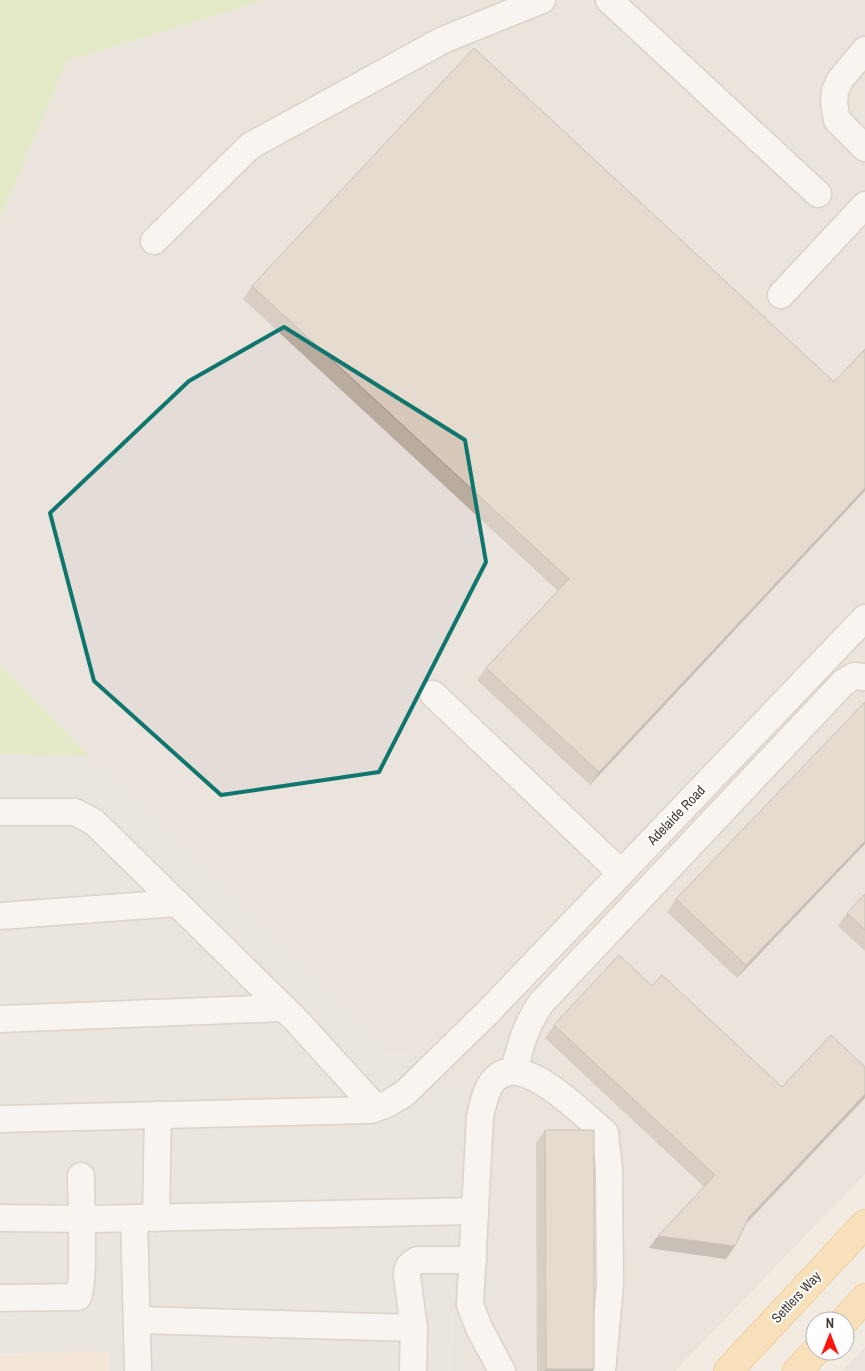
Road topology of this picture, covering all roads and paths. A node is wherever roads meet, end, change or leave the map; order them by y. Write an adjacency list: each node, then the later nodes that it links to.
1 (542, 0): 7 (street)
2 (609, 0): 5 (street)
3 (865, 50): 4 (street)
4 (865, 148)
5 (818, 194)
6 (865, 205): 8 (street)
7 (154, 241)
8 (781, 295)
9 (865, 618): 13 (street, Adelaide Road)
10 (865, 677): 18 (street)
11 (433, 694): 13 (street)
12 (0, 812): 14 (street)
13 (621, 873): 19 (street, Adelaide Road)
14 (177, 903): 15 (street); 16 (street)
15 (0, 916)
16 (284, 1008): 17 (street); 19 (street)
17 (0, 1019)
18 (514, 1071): 23 (street); 38 (street)
19 (376, 1108): 20 (street, Adelaide Road)
20 (158, 1115): 21 (street, Adelaide Road); 25 (street)
21 (0, 1119)
22 (80, 1176): 26 (street)
23 (475, 1211): 25 (street); 28 (street)
24 (0, 1218): 26 (street)
25 (145, 1218): 26 (street); 32 (street)
26 (81, 1219): 29 (street)
27 (865, 1224): 39 (main road, Settlers Way)
28 (473, 1260): 33 (street); 37 (street)
29 (0, 1298)
30 (865, 1298): 31 (main road)
31 (853, 1311)
32 (137, 1320): 33 (street); 35 (street)
33 (414, 1328): 36 (street)
34 (806, 1361): 40 (main road)
35 (138, 1371)
36 (414, 1371)
37 (502, 1371)
38 (602, 1371)
39 (728, 1371)
40 (797, 1371)

